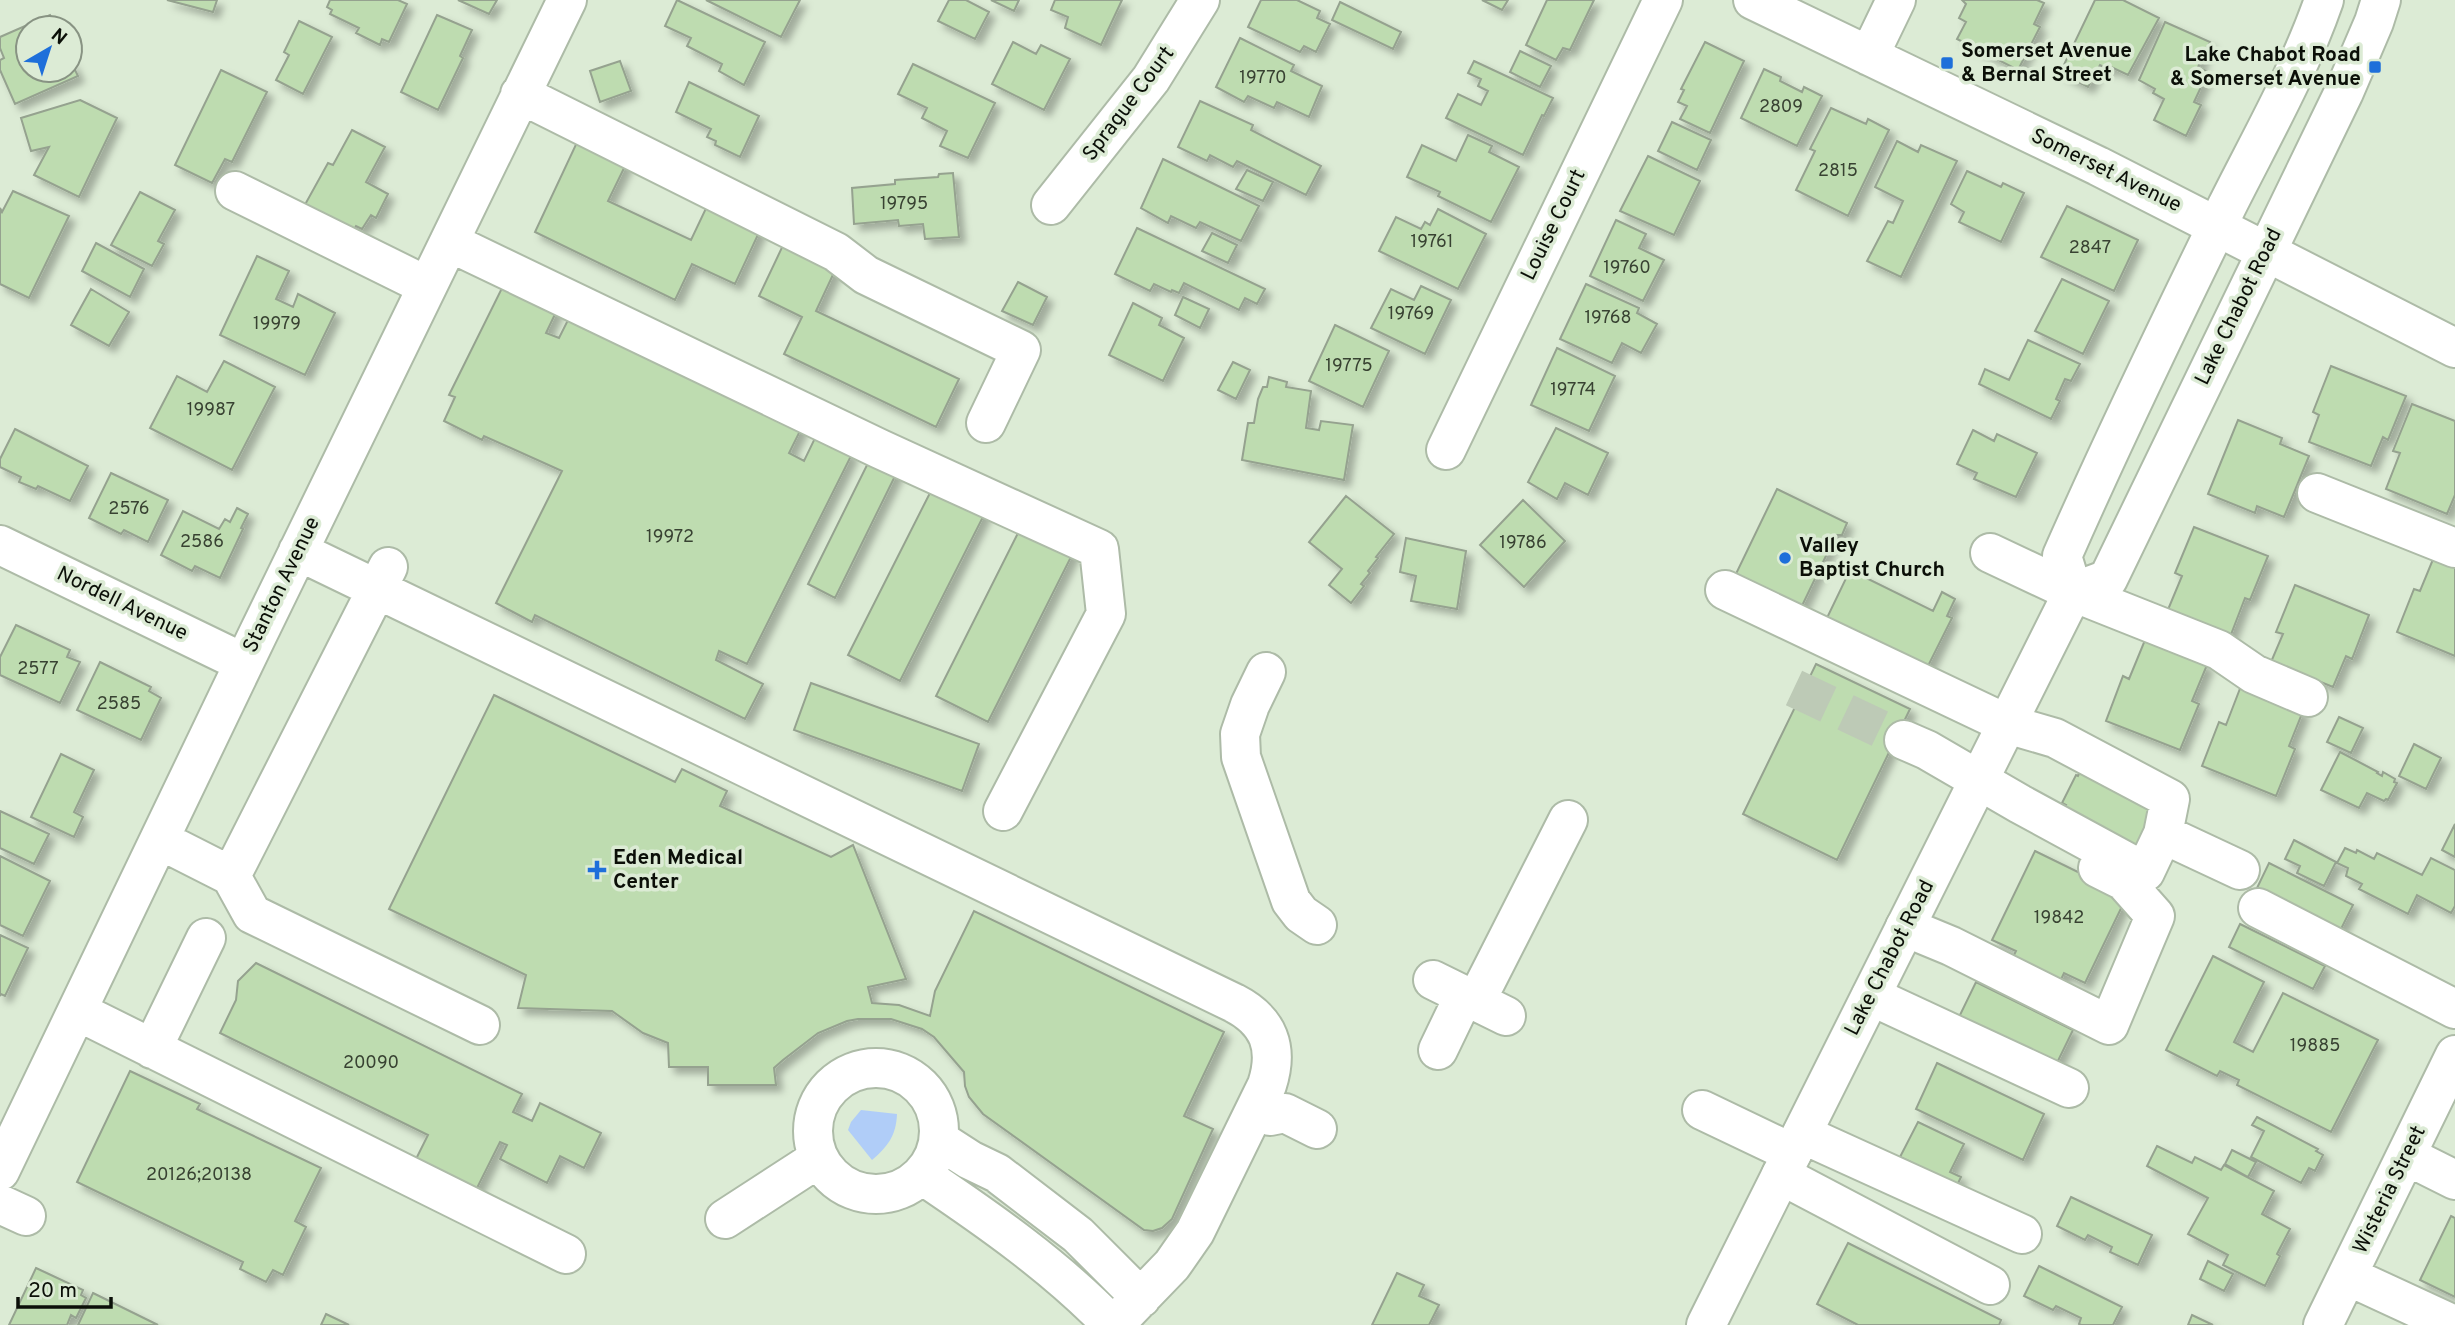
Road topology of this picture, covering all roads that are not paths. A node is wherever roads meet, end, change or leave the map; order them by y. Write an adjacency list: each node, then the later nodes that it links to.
1 (567, 0): 9 (street, Stanton Avenue)
2 (1200, 0): 11 (street, Sprague Court)
3 (1663, 0): 18 (street, Louise Court)
4 (1753, 0): 8 (street, Somerset Avenue)
5 (1896, 0): 8 (street)
6 (2324, 0): 12 (street)
7 (2381, 0): 14 (street, Lake Chabot Road)
8 (1869, 56): 12 (street, Somerset Avenue)
9 (520, 94): 13 (street, Stanton Avenue); 17 (street)
10 (235, 191): 15 (street)
11 (1052, 205)
12 (2217, 226): 14 (street, Somerset Avenue); 26 (street)
13 (449, 243): 15 (street, Stanton Avenue); 33 (street)
14 (2266, 252): 16 (street, Somerset Avenue); 26 (street, Lake Chabot Road)
15 (427, 286): 22 (street, Stanton Avenue)
16 (2455, 348)
17 (986, 424)
18 (1446, 450)
19 (2317, 493): 21 (street)
20 (0, 545): 27 (street, Nordell Avenue)
21 (2455, 548)
22 (298, 551): 24 (street); 27 (street, Stanton Avenue)
23 (1990, 553): 26 (street)
24 (383, 578): 38 (street); 52 (street)
25 (1725, 590): 30 (street)
26 (2073, 592): 29 (street); 30 (street, Lake Chabot Road)
27 (244, 663): 36 (street, Stanton Avenue)
28 (1266, 672): 40 (street)
29 (2308, 697)
30 (2007, 724): 32 (street, Lake Chabot Road); 35 (street)
31 (1904, 740): 32 (street)
32 (1973, 791): 35 (street); 41 (street, Lake Chabot Road); 41 (street)
33 (1003, 811)
34 (1568, 820): 48 (street)
35 (2164, 835): 37 (street)
36 (160, 840): 38 (street); 45 (street, Stanton Avenue)
37 (2240, 870)
38 (231, 876): 46 (street)
39 (2258, 908): 44 (street)
40 (1317, 925)
41 (1905, 927): 43 (street, Lake Chabot Road)
42 (206, 938): 47 (street)
43 (1871, 996): 50 (street); 56 (street, Lake Chabot Road)
44 (2455, 1009)
45 (77, 1011): 47 (street); 53 (street, Stanton Avenue)
46 (480, 1025)
47 (152, 1049): 64 (street)
48 (1438, 1050)
49 (2455, 1055): 57 (street, Wisteria Street)
50 (2070, 1088)
51 (1702, 1110): 56 (street)
52 (1263, 1113): 54 (street); 67 (street)
53 (8, 1133): 59 (street, Stanton Avenue)
54 (1313, 1138)
55 (939, 1140): 58 (street); 60 (street); 67 (street)
56 (1792, 1154): 63 (street); 66 (street); 68 (street, Lake Chabot Road)
57 (2407, 1157): 61 (street); 65 (street, Wisteria Street)
58 (819, 1158): 60 (street); 62 (street)
59 (0, 1171)
60 (922, 1175): 67 (street)
61 (2455, 1180)
62 (725, 1219)
63 (2021, 1234)
64 (566, 1254)
65 (2348, 1276): 69 (street, Wisteria Street); 70 (street)
66 (1990, 1285)
67 (1128, 1317)
68 (1706, 1325)
69 (2323, 1325)
70 (2454, 1325)

